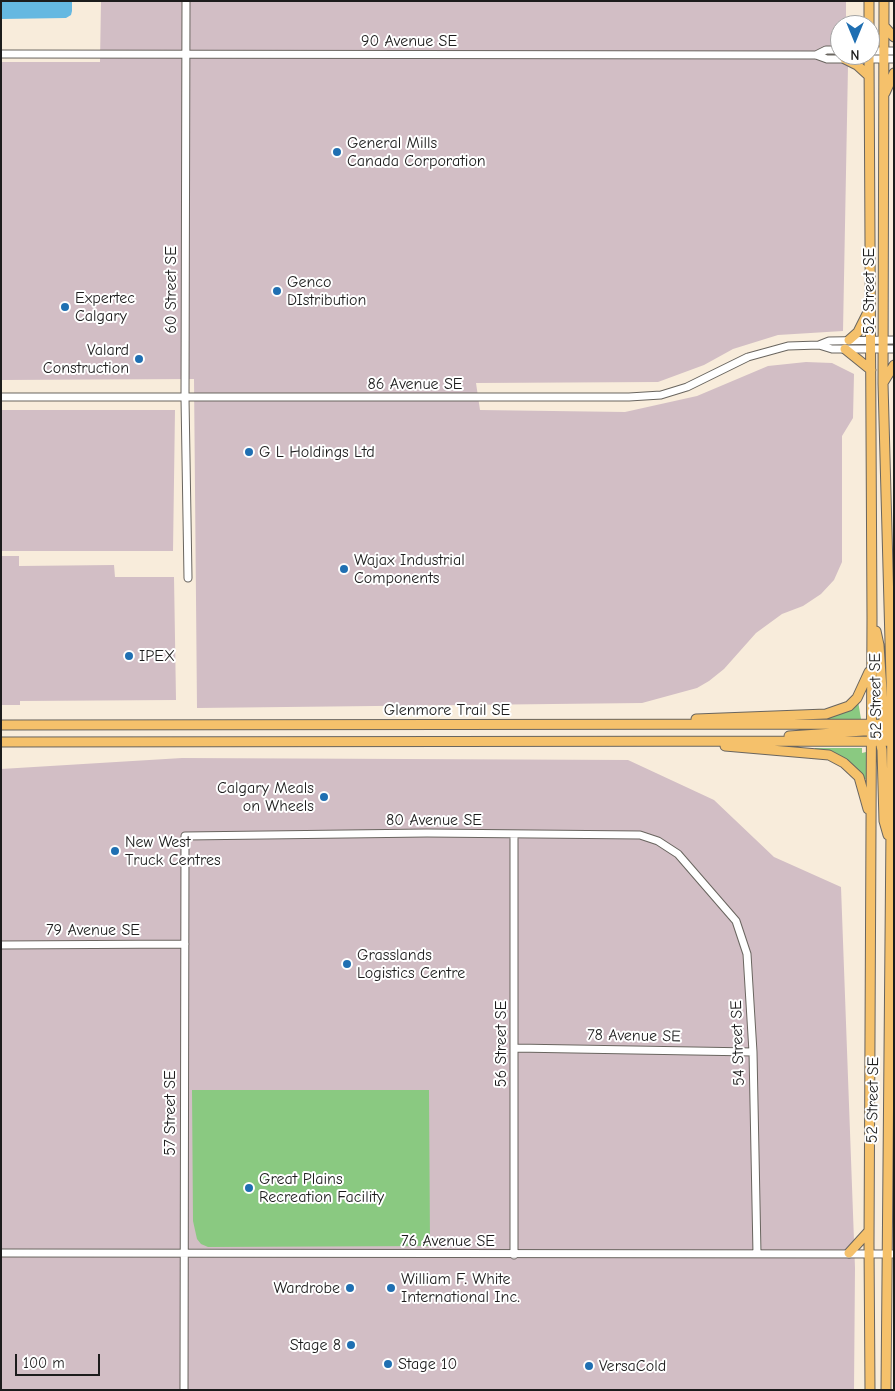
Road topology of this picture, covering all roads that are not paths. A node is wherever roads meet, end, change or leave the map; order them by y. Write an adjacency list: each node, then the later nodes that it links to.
1 (186, 1): 8 (street, 60 Street SE)
2 (869, 1): 4 (main road)
3 (884, 1): 5 (main road, 52 Street SE)
4 (868, 15)
5 (884, 26): 6 (main road); 9 (main road, 52 Street SE)
6 (894, 37)
7 (1, 54): 8 (street, 90 Avenue SE)
8 (186, 55): 10 (street, 90 Avenue SE); 30 (street, 60 Street SE)
9 (889, 55): 15 (main road, 52 Street SE)
10 (830, 58)
11 (857, 65): 14 (main road)
12 (869, 65): 14 (main road, 52 Street SE)
13 (894, 74): 15 (main road)
14 (869, 76): 16 (main road, 52 Street SE)
15 (882, 98): 17 (main road, 52 Street SE)
16 (871, 306): 19 (main road); 21 (main road, 52 Street SE)
17 (884, 318): 18 (main road); 22 (main road, 52 Street SE)
18 (894, 327)
19 (849, 340): 21 (street, 86 Avenue SE); 23 (street, 86 Avenue SE)
20 (894, 340): 22 (street, 86 Avenue SE)
21 (871, 344): 22 (street, 86 Avenue SE); 24 (street, 86 Avenue SE); 27 (main road, 52 Street SE)
22 (884, 344): 25 (street, 86 Avenue SE); 28 (main road, 52 Street SE)
23 (819, 345): 24 (street, 86 Avenue SE); 30 (street, 86 Avenue SE)
24 (845, 349): 27 (main road)
25 (894, 349)
26 (894, 365): 28 (main road)
27 (871, 370): 32 (main road, 52 Street SE)
28 (883, 383): 34 (main road, 52 Street SE)
29 (1, 397): 30 (street, 86 Avenue SE)
30 (185, 398): 31 (street, 60 Street SE)
31 (188, 578)
32 (872, 618): 33 (main road, 52 Street SE); 37 (main road)
33 (872, 664): 36 (main road); 37 (main road, 52 Street SE)
34 (893, 678): 37 (main road, 52 Street SE)
35 (1, 725): 36 (main road, Glenmore Trail SE)
36 (655, 725): 37 (main road, Glenmore Trail SE)
37 (884, 733): 38 (main road, Glenmore Trail SE); 41 (main road, 52 Street SE); 42 (main road, 52 Street SE); 45 (main road)
38 (696, 741): 39 (main road, Glenmore Trail SE); 41 (main road)
39 (1, 742)
40 (894, 815): 42 (main road)
41 (871, 823): 51 (main road, 52 Street SE)
42 (891, 830): 45 (main road, 52 Street SE)
43 (514, 834): 44 (street, 80 Avenue SE); 46 (street, 80 Avenue SE); 49 (street, 56 Street SE)
44 (185, 836): 47 (street, 57 Street SE)
45 (891, 847): 57 (main road, 52 Street SE)
46 (678, 854): 50 (street, 54 Street SE)
47 (185, 944): 48 (street, 79 Avenue SE); 54 (street, 57 Street SE)
48 (1, 945)
49 (515, 1048): 50 (street, 78 Avenue SE); 58 (street, 56 Street SE)
50 (753, 1052): 55 (street, 54 Street SE)
51 (869, 1230): 53 (main road); 56 (main road, 52 Street SE)
52 (1, 1253): 54 (street, 76 Avenue SE)
53 (849, 1253): 55 (street, 76 Avenue SE); 56 (street, 76 Avenue SE)
54 (184, 1254): 58 (street, 76 Avenue SE); 61 (street, 57 Street SE)
55 (756, 1254): 58 (street, 76 Avenue SE)
56 (869, 1254): 57 (street, 76 Avenue SE); 62 (main road, 52 Street SE)
57 (890, 1254): 60 (main road, 52 Street SE)
58 (514, 1255)
59 (894, 1269): 60 (main road)
60 (886, 1287): 63 (main road, 52 Street SE)
61 (184, 1390)
62 (870, 1390)
63 (886, 1390)

